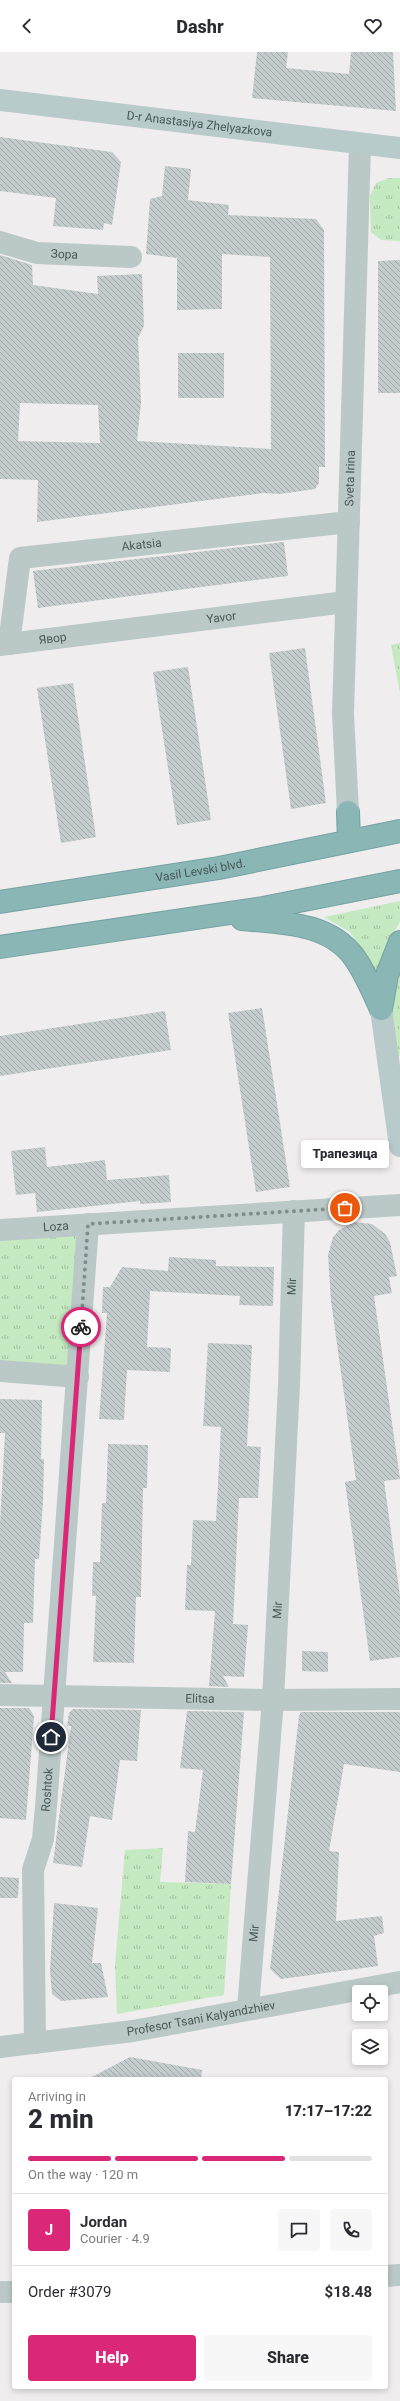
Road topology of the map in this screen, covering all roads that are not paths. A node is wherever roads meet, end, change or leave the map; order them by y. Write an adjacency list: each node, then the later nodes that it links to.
1 (0, 100): 2 (street, D-r Anastasiya Zhelyazkova)
2 (360, 145): 3 (street, D-r Anastasiya Zhelyazkova); 6 (street, Sveta Irina)
3 (400, 148)
4 (0, 242): 5 (street, Зора)
5 (131, 257)
6 (349, 522): 7 (street, Sveta Irina); 8 (street, Akatsia)
7 (346, 602): 8 (street, Yavor); 9 (street, Sveta Irina)
8 (5, 644)
9 (348, 812): 11 (highway)
10 (400, 830): 11 (highway, Vasil Levski blvd.)
11 (349, 841): 13 (highway, Vasil Levski blvd.)
12 (400, 881): 14 (highway)
13 (0, 902)
14 (202, 916): 16 (highway); 17 (highway)
15 (400, 942): 17 (highway)
16 (0, 947)
17 (381, 1009): 18 (street)
18 (400, 1146)
19 (400, 1205): 20 (street, Loza)
20 (294, 1211): 21 (street, Loza); 28 (street, Mir)
21 (88, 1224): 22 (street, Loza); 24 (street, Roshtok)
22 (0, 1230)
23 (0, 1371): 24 (street)
24 (78, 1377): 26 (street, Roshtok)
25 (0, 1695): 26 (street, Elitsa)
26 (54, 1695): 28 (street, Elitsa); 31 (street, Roshtok)
27 (400, 1699): 28 (street, Elitsa)
28 (273, 1700): 30 (street, Mir)
29 (400, 1982): 30 (street, Profesor Tsani Kalyandzhiev)
30 (248, 2008): 31 (street, Profesor Tsani Kalyandzhiev)
31 (35, 2043): 32 (street, Profesor Tsani Kalyandzhiev)
32 (0, 2047)
33 (400, 2275): 34 (street)
34 (388, 2276)
35 (0, 2292): 36 (street)
36 (12, 2292)

